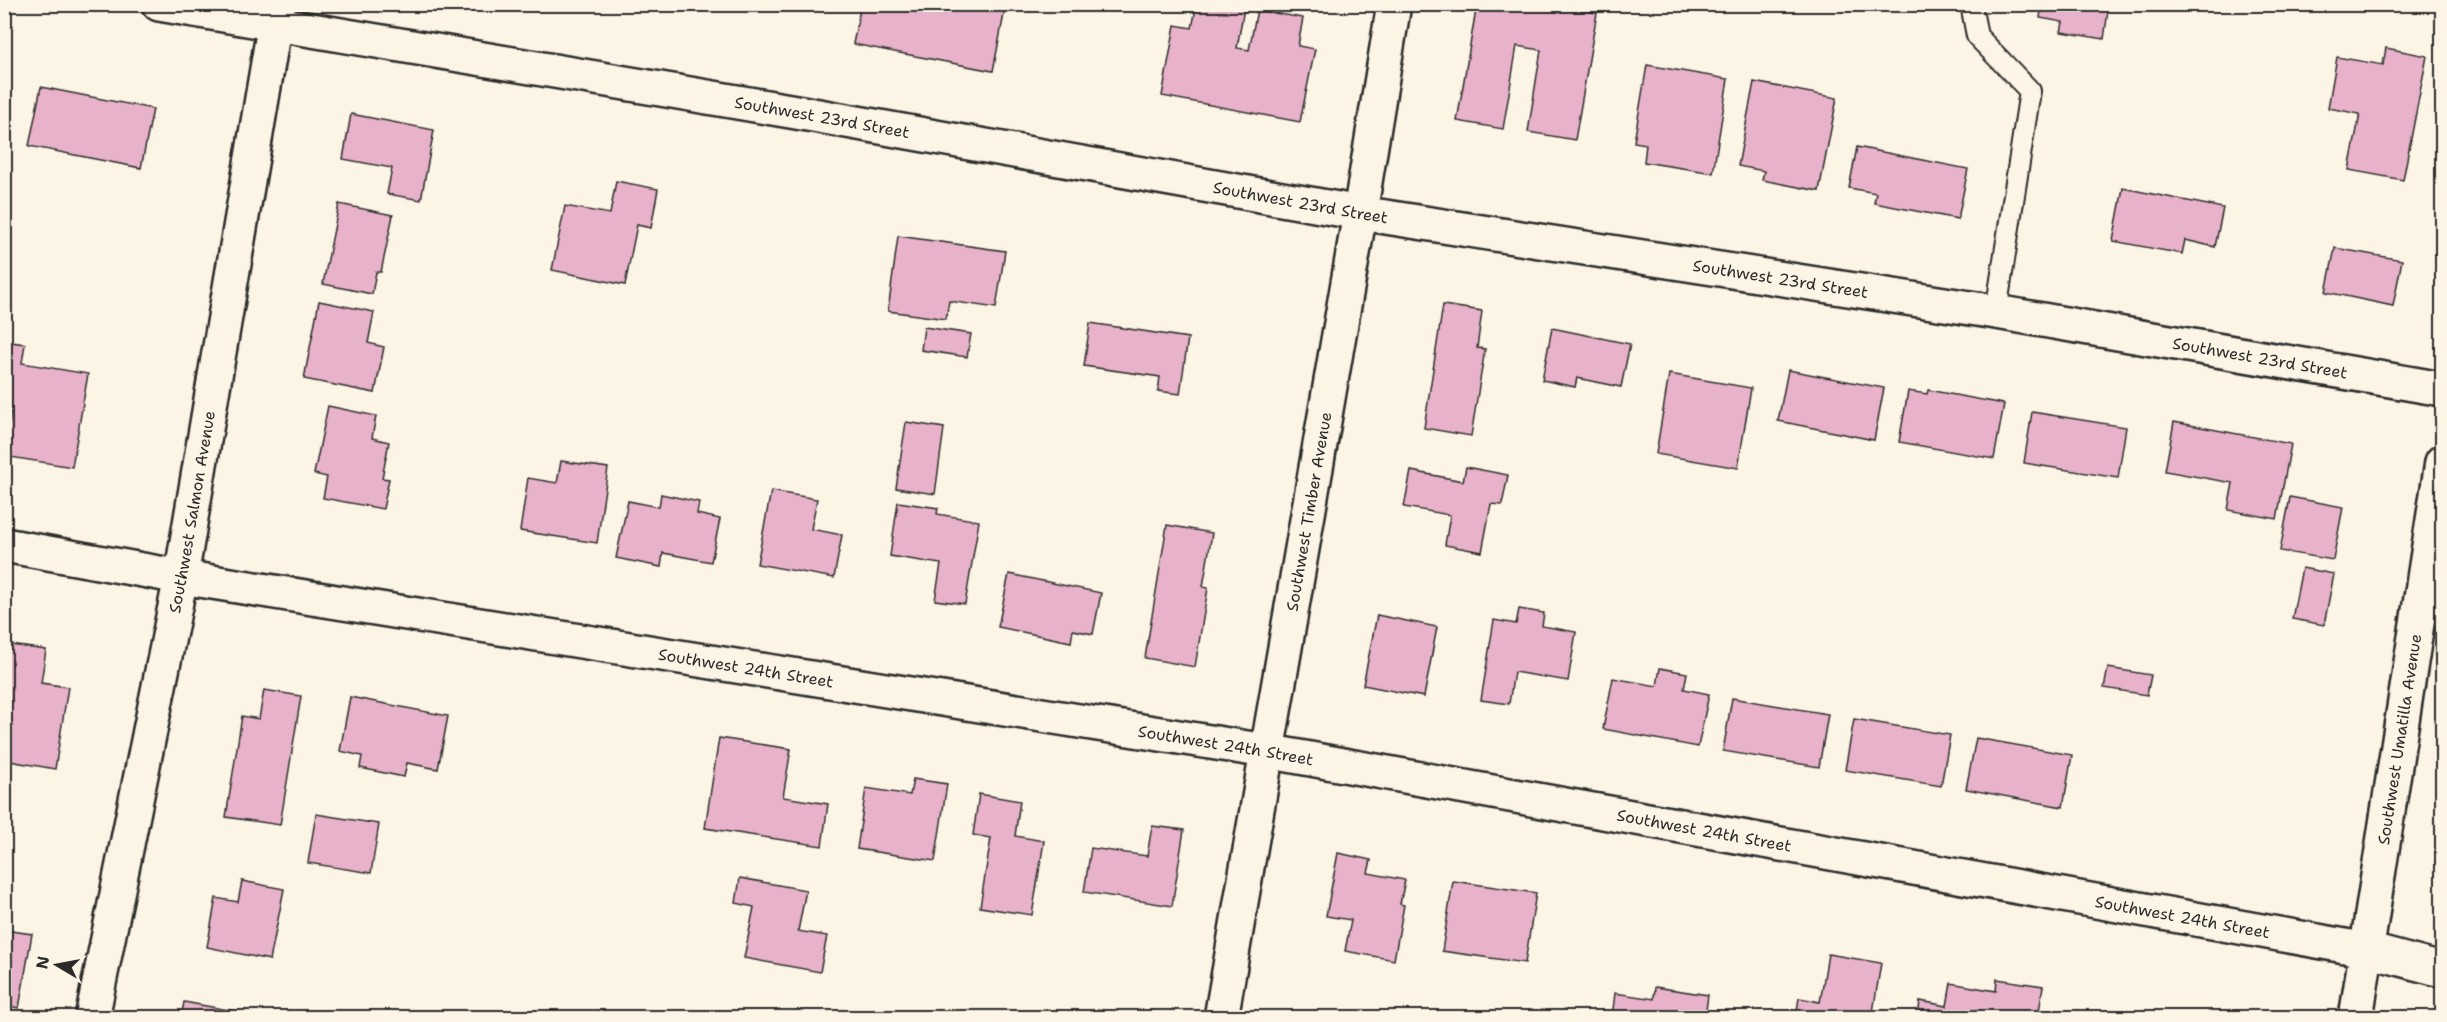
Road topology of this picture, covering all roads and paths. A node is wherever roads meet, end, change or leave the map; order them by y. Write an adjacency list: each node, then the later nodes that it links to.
1 (159, 4): 4 (street, Southwest 23rd Street)
2 (1394, 4): 5 (street, Southwest Timber Avenue)
3 (1971, 4): 6 (lane)
4 (277, 14): 5 (street, Southwest 23rd Street); 10 (street, Southwest Salmon Avenue)
5 (1360, 213): 6 (street, Southwest 23rd Street); 11 (street, Southwest Timber Avenue)
6 (1996, 312): 7 (street, Southwest 23rd Street)
7 (2442, 389)
8 (2442, 462): 12 (street, Southwest Umatilla Avenue)
9 (4, 545): 10 (street, Southwest 24th Street)
10 (181, 577): 11 (street, Southwest 24th Street); 14 (street, Southwest Salmon Avenue)
11 (1266, 750): 12 (street, Southwest 24th Street); 15 (street, Southwest Timber Avenue)
12 (2367, 950): 13 (street, Southwest 24th Street); 16 (street, Southwest Umatilla Avenue)
13 (2442, 970)
14 (92, 1017)
15 (1221, 1017)
16 (2356, 1017)

